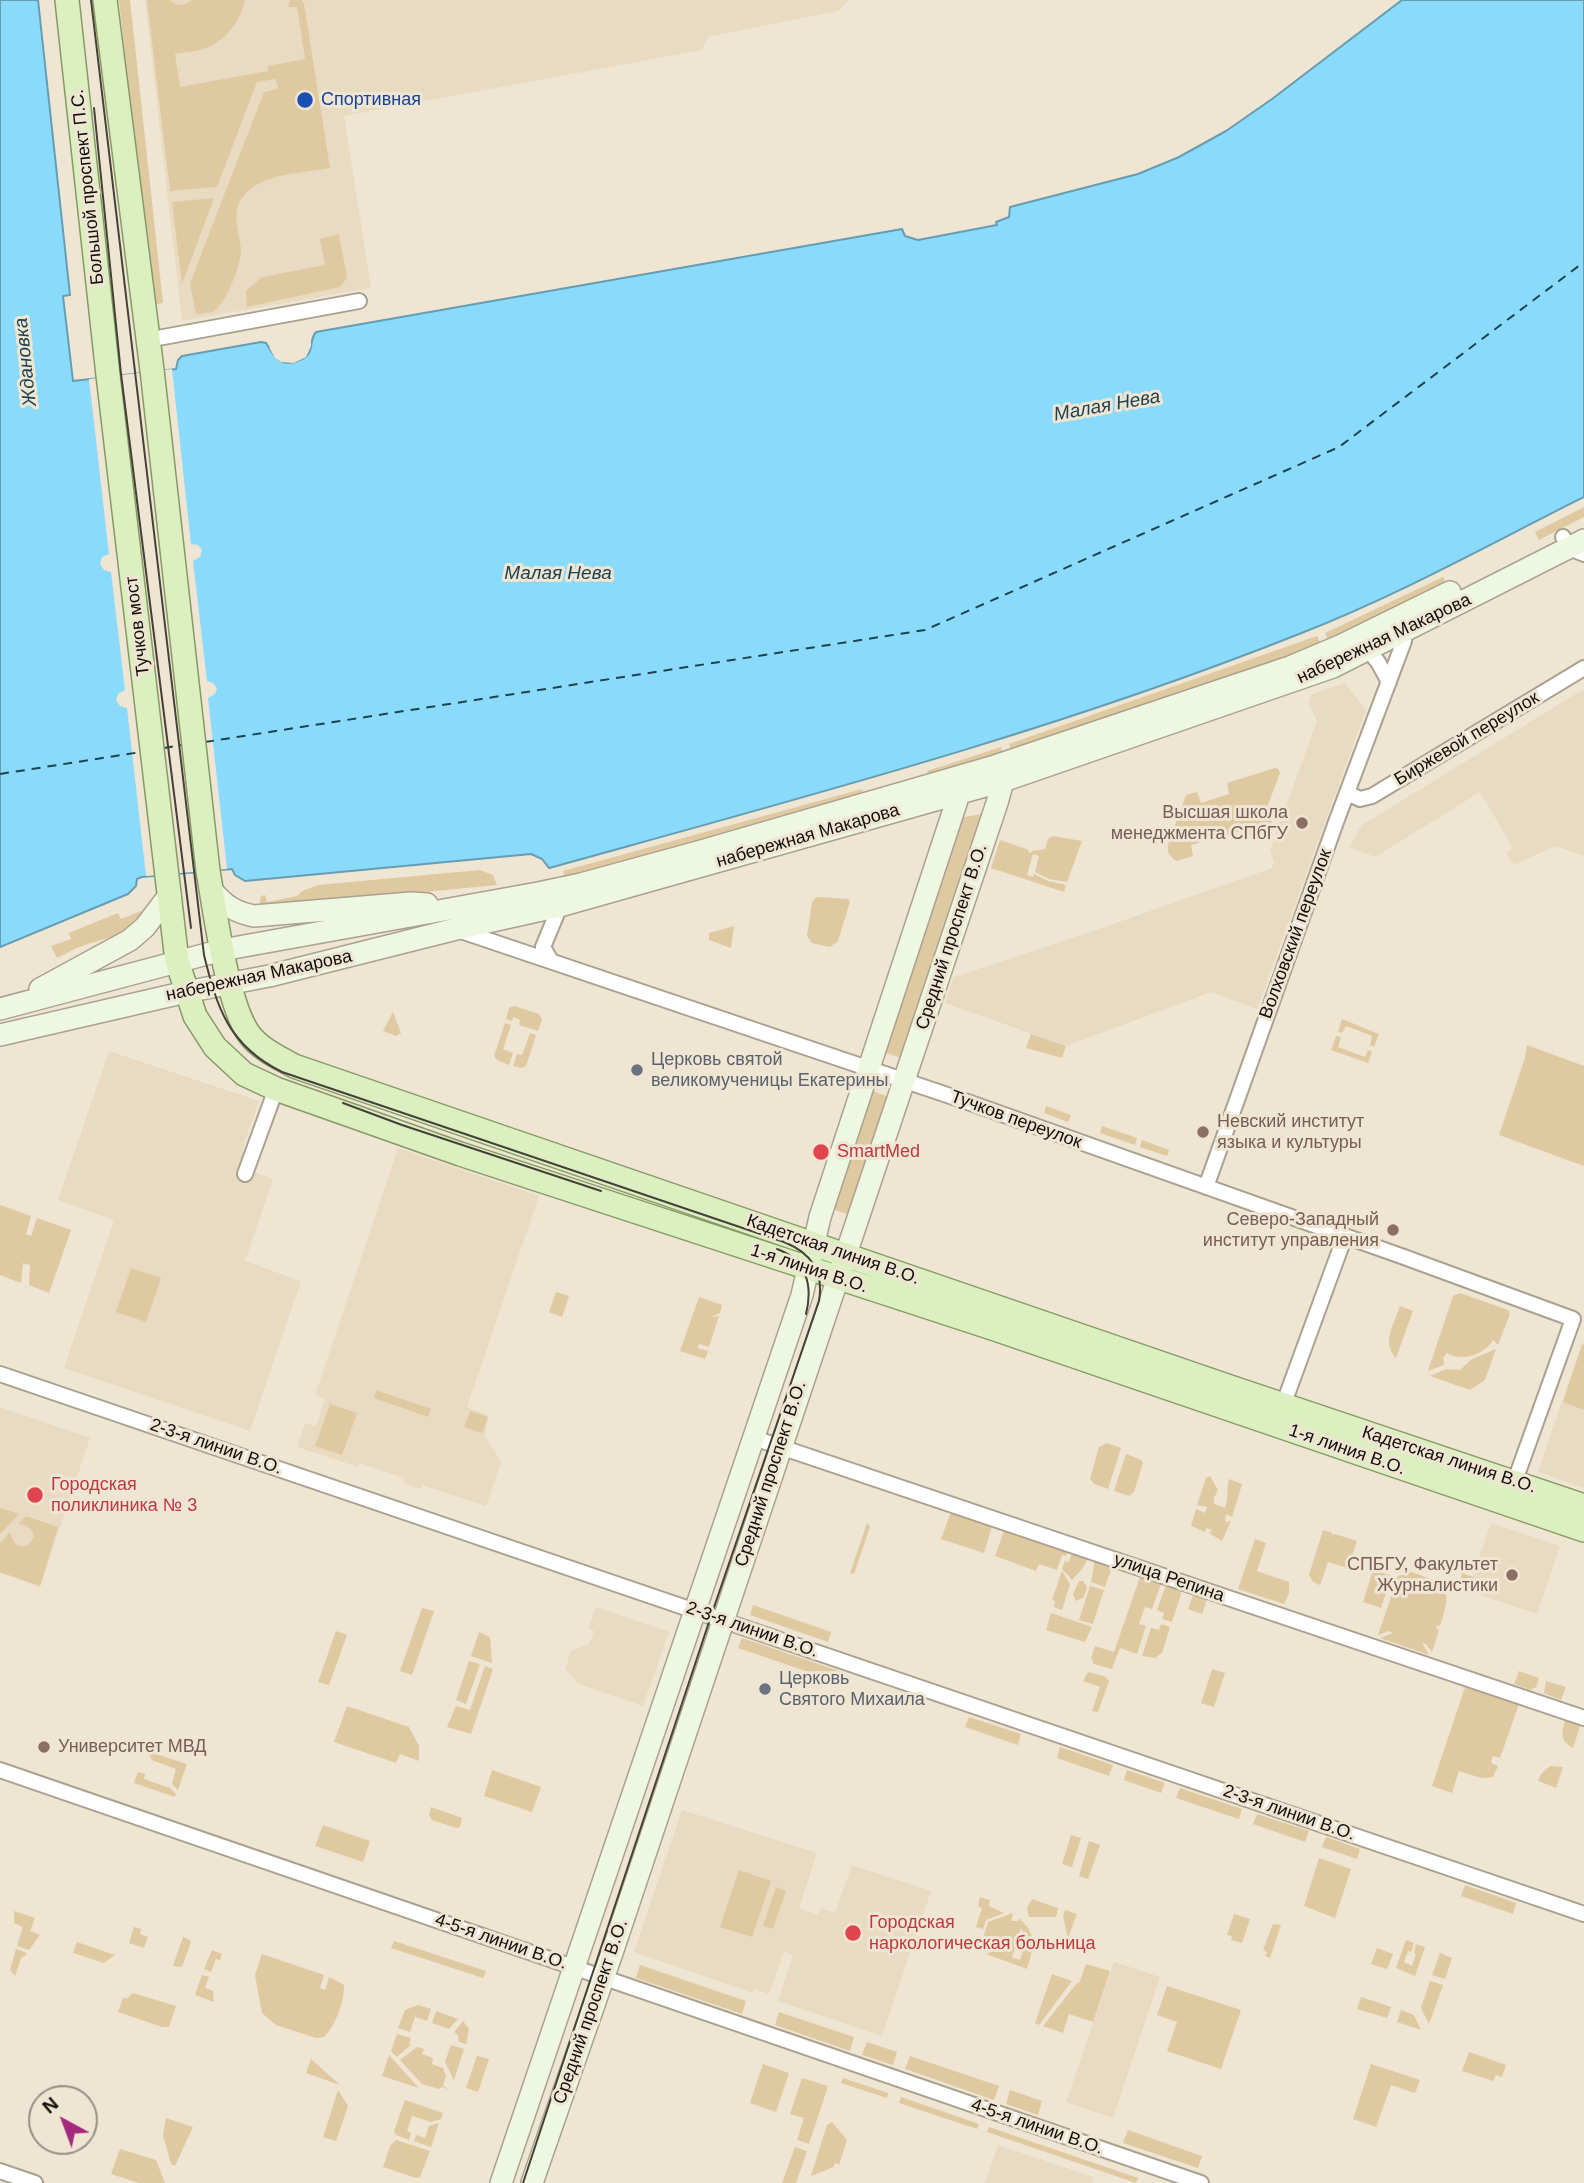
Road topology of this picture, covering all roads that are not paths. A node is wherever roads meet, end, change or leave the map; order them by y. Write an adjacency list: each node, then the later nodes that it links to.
1 (67, 0): 5 (main road, Большой проспект П.С.)
2 (105, 0): 4 (main road)
3 (359, 301): 4 (street)
4 (147, 340): 15 (main road)
5 (108, 375): 16 (main road, Тучков мост)
6 (1584, 527): 7 (main road, набережная Макарова)
7 (1575, 545): 8 (main road, набережная Макарова); 9 (main road, набережная Макарова)
8 (1405, 632): 9 (main road, набережная Макарова); 11 (street, Волховский переулок)
9 (1363, 644): 11 (street); 12 (main road, набережная Макарова)
10 (1584, 668): 14 (street, Биржевой переулок)
11 (1389, 682): 14 (street, Волховский переулок)
12 (999, 773): 13 (main road, набережная Макарова); 30 (main road, Средний проспект В.О.)
13 (963, 784): 17 (main road, набережная Макарова); 18 (main road, набережная Макарова); 29 (main road, Средний проспект В.О.)
14 (1347, 793): 33 (street, Волховский переулок)
15 (210, 880): 18 (main road); 20 (main road, Кадетская линия В.О.)
16 (169, 885): 21 (main road, 1-я линия В.О.); 26 (main road)
17 (560, 906): 19 (main road, набережная Макарова); 22 (street)
18 (460, 908): 20 (main road, набережная Макарова)
19 (456, 929): 22 (street, Тучков переулок); 23 (main road, набережная Макарова)
20 (222, 950): 21 (main road, набережная Макарова); 24 (main road, Кадетская линия В.О.)
21 (177, 961): 25 (main road, 1-я линия В.О.); 26 (main road, набережная Макарова)
22 (551, 961): 29 (street, Тучков переулок)
23 (269, 976): 24 (main road, набережная Макарова); 27 (main road)
24 (231, 984): 25 (main road, набережная Макарова); 27 (main road, Кадетская линия В.О.)
25 (186, 992): 28 (main road, набережная Макарова); 31 (main road, 1-я линия В.О.)
26 (4, 1008)
27 (243, 1022): 35 (main road, Кадетская линия В.О.)
28 (0, 1035)
29 (869, 1070): 30 (street, Тучков переулок); 35 (main road, Средний проспект В.О.)
30 (904, 1081): 33 (street, Тучков переулок); 36 (main road, Средний проспект В.О.)
31 (276, 1089): 32 (street); 37 (main road, 1-я линия В.О.)
32 (245, 1174)
33 (1206, 1187): 34 (street, Тучков переулок)
34 (1345, 1236): 40 (street); 43 (street, Тучков переулок)
35 (813, 1243): 36 (main road, Кадетская линия В.О.); 37 (main road, Средний проспект В.О.)
36 (846, 1254): 38 (main road, Средний проспект В.О.); 40 (main road, Кадетская линия В.О.)
37 (808, 1268): 38 (main road, 1-я линия В.О.); 41 (main road, Средний проспект В.О.)
38 (837, 1278): 40 (main road, 1-я линия В.О.); 42 (main road, Средний проспект В.О.)
39 (0, 1374): 46 (street, 2-3-я линии В.О.)
40 (1280, 1415): 43 (main road, 1-я линия В.О.)
41 (754, 1438): 42 (street, улица Репина); 46 (main road, Средний проспект В.О.)
42 (780, 1447): 47 (main road, Средний проспект В.О.); 48 (street, улица Репина)
43 (1511, 1493): 44 (main road, Кадетская линия В.О.); 45 (main road, 1-я линия В.О.)
44 (1584, 1506)
45 (1584, 1530)
46 (696, 1611): 47 (street, 2-3-я линии В.О.); 51 (main road, Средний проспект В.О.)
47 (722, 1619): 50 (street, 2-3-я линии В.О.); 52 (main road, Средний проспект В.О.)
48 (1584, 1718)
49 (0, 1770): 51 (street, 4-5-я линии В.О.)
50 (1584, 1914)
51 (575, 1967): 52 (street, 4-5-я линии В.О.); 55 (main road, Средний проспект В.О.)
52 (604, 1978): 56 (main road, Средний проспект В.О.); 57 (street, 4-5-я линии В.О.)
53 (0, 2171): 54 (street)
54 (35, 2183)
55 (501, 2183)
56 (532, 2183)
57 (1201, 2183)

